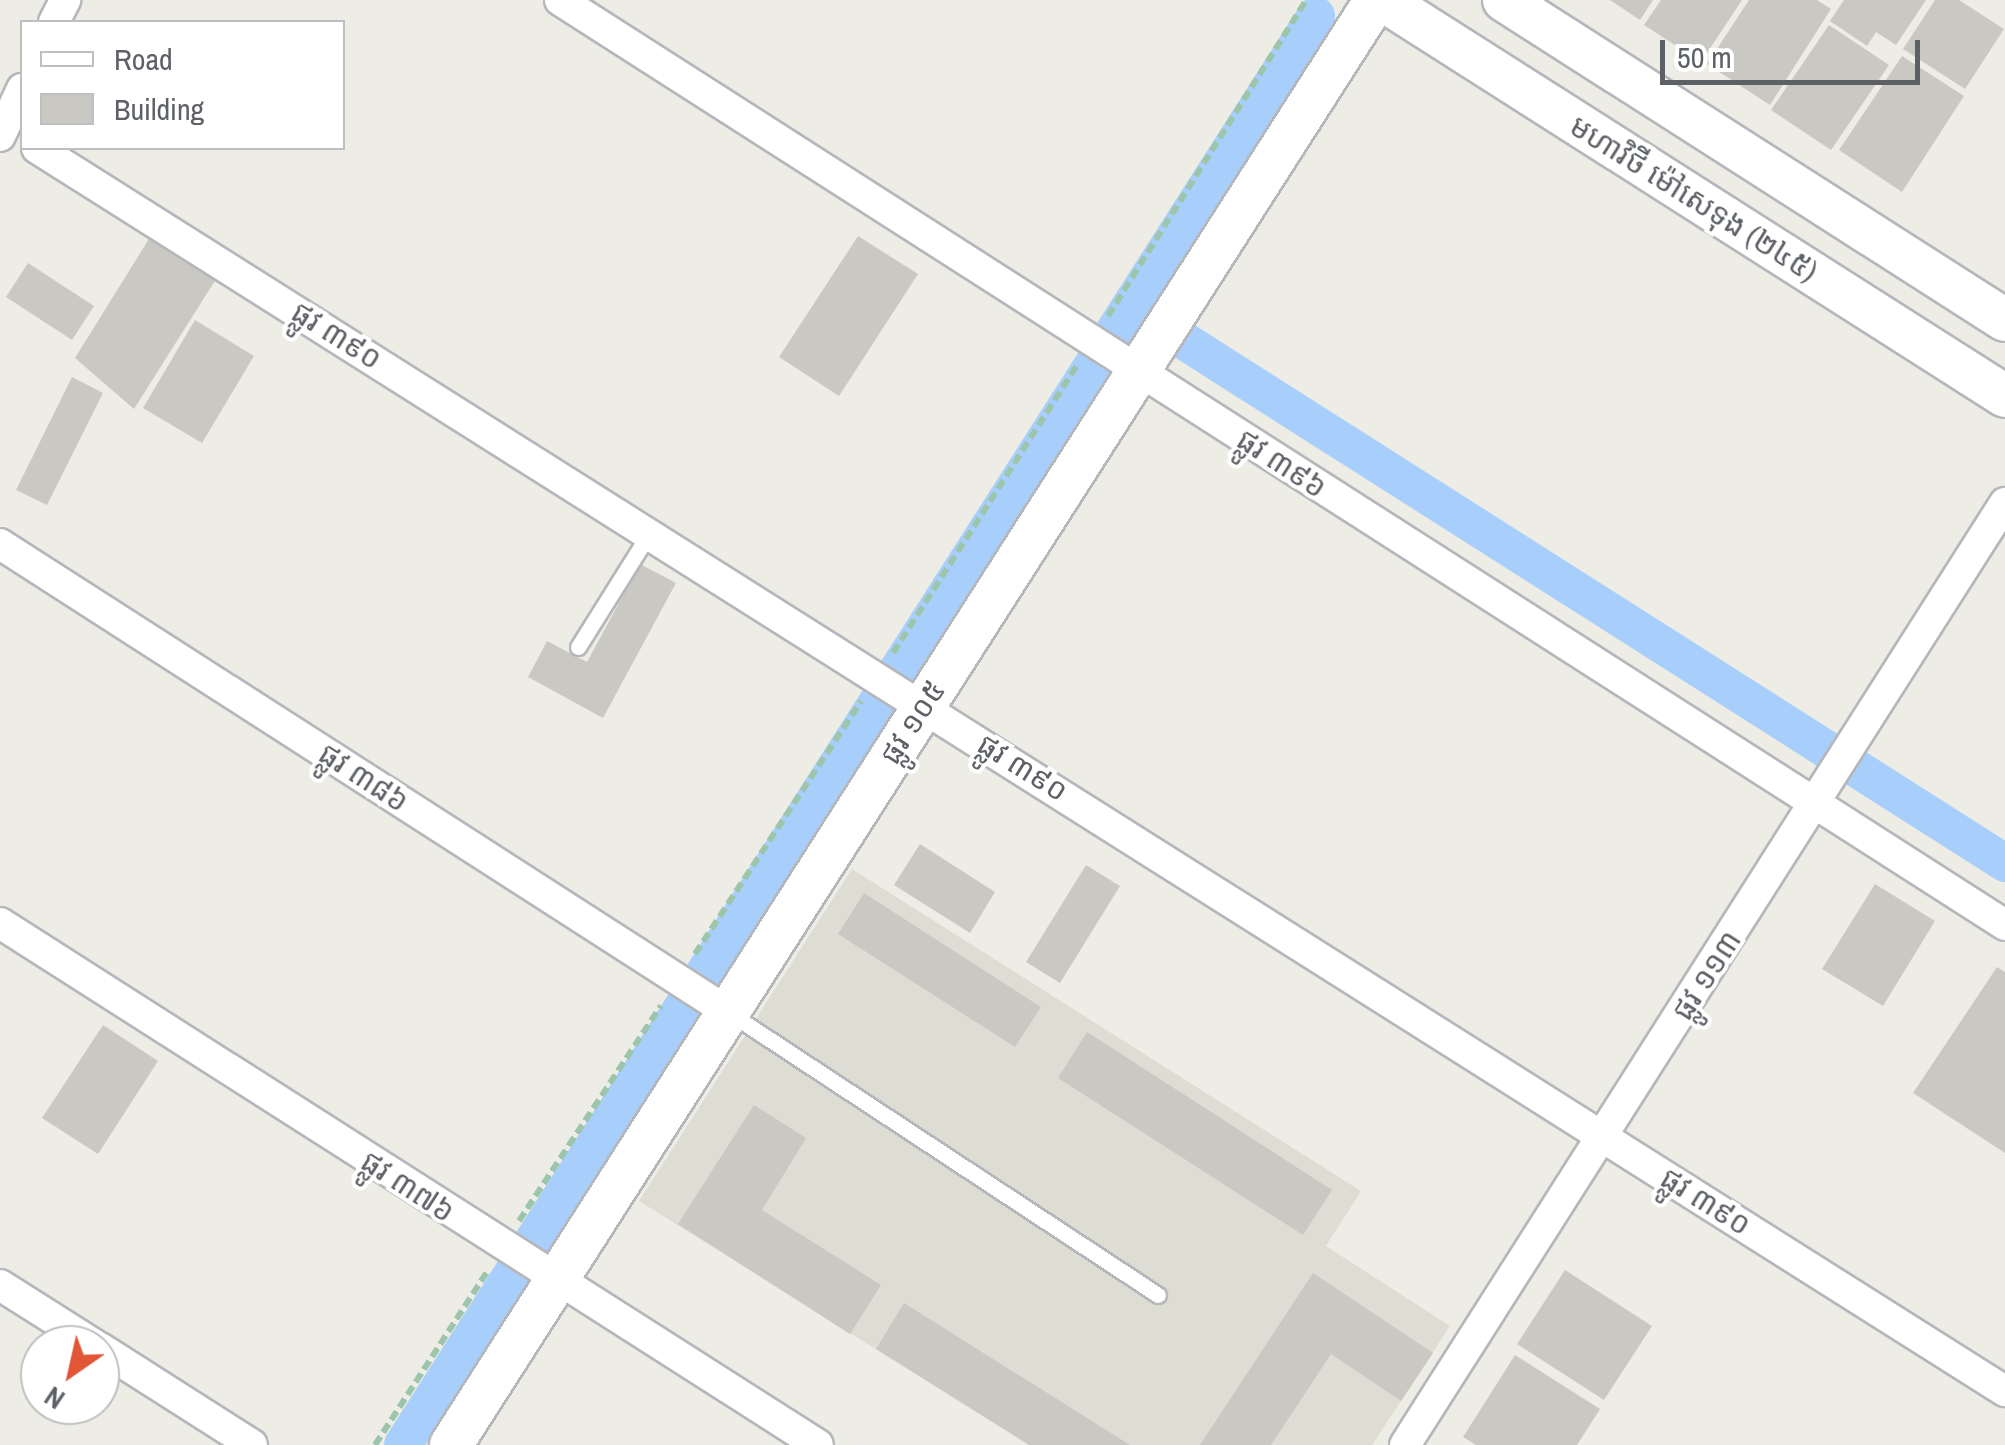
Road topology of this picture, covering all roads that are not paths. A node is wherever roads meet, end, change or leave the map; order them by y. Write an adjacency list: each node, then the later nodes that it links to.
1 (560, 0): 8 (street, ផ្លូវ ៣៩៦)
2 (1380, 0): 8 (street, ផ្លូវ ១០៥); 9 (street, មហាវិថី ម៉ៅសេទុង (២៤៥))
3 (1504, 0): 7 (street)
4 (20, 95): 5 (street)
5 (7, 132)
6 (41, 150): 11 (street, ផ្លូវ ៣៩០)
7 (2005, 320)
8 (1136, 359): 14 (street, ផ្លូវ ១០៥); 15 (street, ផ្លូវ ៣៩៦)
9 (2005, 396)
10 (2005, 503): 15 (street, ផ្លូវ ១១៣)
11 (650, 532): 13 (lane); 14 (street, ផ្លូវ ៣៩០)
12 (0, 544): 18 (street, ផ្លូវ ៣៨៦)
13 (578, 647)
14 (916, 699): 18 (street, ផ្លូវ ១០៥); 19 (street, ផ្លូវ ៣៩០)
15 (1823, 790): 17 (street, ផ្លូវ ៣៩៦); 19 (street, ផ្លូវ ១១៣)
16 (0, 923): 20 (street, ផ្លូវ ៣៧៦)
17 (2005, 924)
18 (719, 1006): 20 (street, ផ្លូវ ១០៥); 22 (lane)
19 (1603, 1136): 25 (street, ផ្លូវ ៣៩០); 26 (street, ផ្លូវ ១១៣)
20 (547, 1276): 28 (street, ផ្លូវ ១០៥); 29 (street, ផ្លូវ ៣៧៦)
21 (0, 1285): 23 (street)
22 (1158, 1295)
23 (63, 1325)
24 (120, 1362): 27 (street)
25 (2005, 1391)
26 (1419, 1440)
27 (252, 1445)
28 (452, 1445)
29 (818, 1445)

